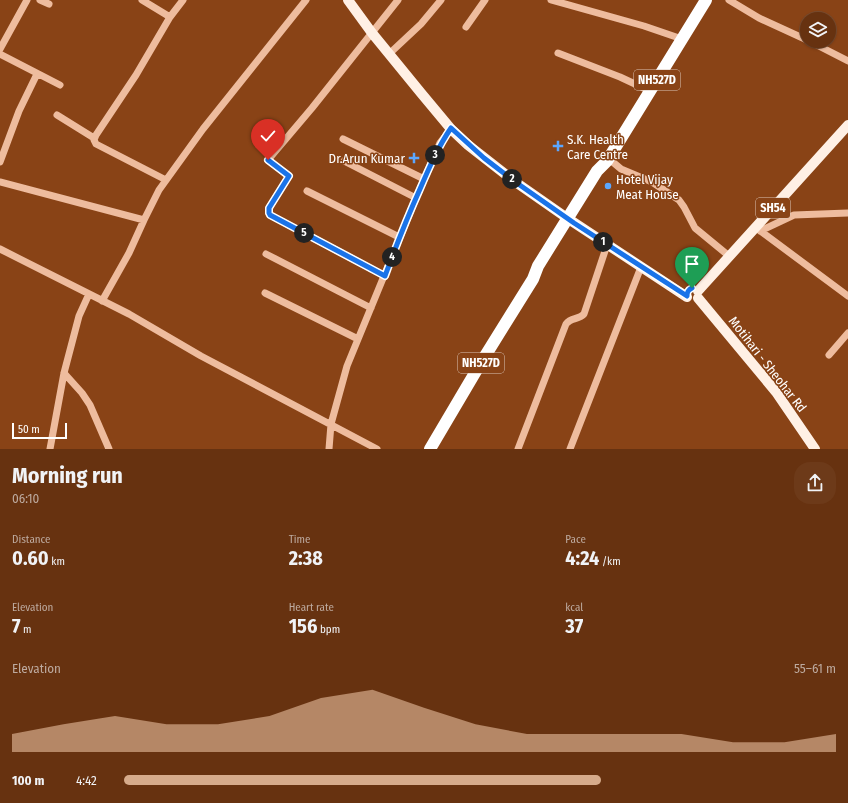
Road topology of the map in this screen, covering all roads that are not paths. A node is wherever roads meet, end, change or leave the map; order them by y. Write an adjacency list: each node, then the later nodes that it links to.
1 (27, 0): 20 (street)
2 (40, 0): 13 (street)
3 (142, 0): 14 (street)
4 (183, 0): 14 (street)
5 (306, 0): 36 (street)
6 (348, 0): 16 (main road, Motihari - Sheohar Rd)
7 (398, 0): 16 (street)
8 (441, 0): 23 (street)
9 (485, 0): 15 (street)
10 (551, 0): 18 (street)
11 (706, 0): 18 (highway, NH527D)
12 (729, 0): 17 (street)
13 (49, 4)
14 (170, 17): 31 (street)
15 (466, 27)
16 (372, 33): 23 (main road, Motihari - Sheohar Rd); 51 (street)
17 (800, 36)
18 (682, 39): 27 (highway, NH527D)
19 (823, 48): 24 (street)
20 (0, 49)
21 (558, 53): 27 (street)
22 (0, 54): 25 (street)
23 (389, 54): 30 (main road, Motihari - Sheohar Rd)
24 (848, 61)
25 (37, 74): 26 (street); 35 (street)
26 (60, 85)
27 (650, 91): 33 (highway, NH527D)
28 (57, 115): 31 (street)
29 (848, 125): 44 (main road, SH54)
30 (451, 128): 37 (street); 43 (main road, Motihari - Sheohar Rd)
31 (94, 138): 36 (street)
32 (343, 139): 37 (street)
33 (608, 159): 43 (highway, NH527D); 49 (street)
34 (344, 161): 40 (street)
35 (0, 162)
36 (166, 180): 42 (street)
37 (424, 180): 40 (street)
38 (0, 182): 42 (street)
39 (307, 191): 45 (street)
40 (416, 198): 45 (street)
41 (848, 213): 44 (street)
42 (144, 220): 56 (street)
43 (571, 220): 46 (main road, Motihari - Sheohar Rd); 67 (highway, NH527D)
44 (757, 230): 49 (main road, SH54); 55 (street)
45 (399, 237): 51 (street)
46 (607, 245): 50 (main road, Motihari - Sheohar Rd); 68 (street)
47 (0, 249): 53 (street)
48 (266, 254): 57 (street)
49 (729, 256): 54 (main road, SH54)
50 (641, 267): 54 (main road, Motihari - Sheohar Rd); 69 (street)
51 (385, 276): 57 (street)
52 (265, 293): 59 (street)
53 (88, 294): 56 (street); 61 (street)
54 (694, 295): 70 (main road, Motihari - Sheohar Rd)
55 (848, 296)
56 (102, 301): 62 (street)
57 (371, 308): 59 (street)
58 (848, 333): 60 (street)
59 (358, 339): 62 (street)
60 (829, 355)
61 (64, 373): 63 (street); 64 (street)
62 (331, 424): 65 (street); 66 (street)
63 (50, 449)
64 (109, 449)
65 (329, 449)
66 (377, 449)
67 (430, 449)
68 (518, 449)
69 (570, 449)
70 (815, 449)

